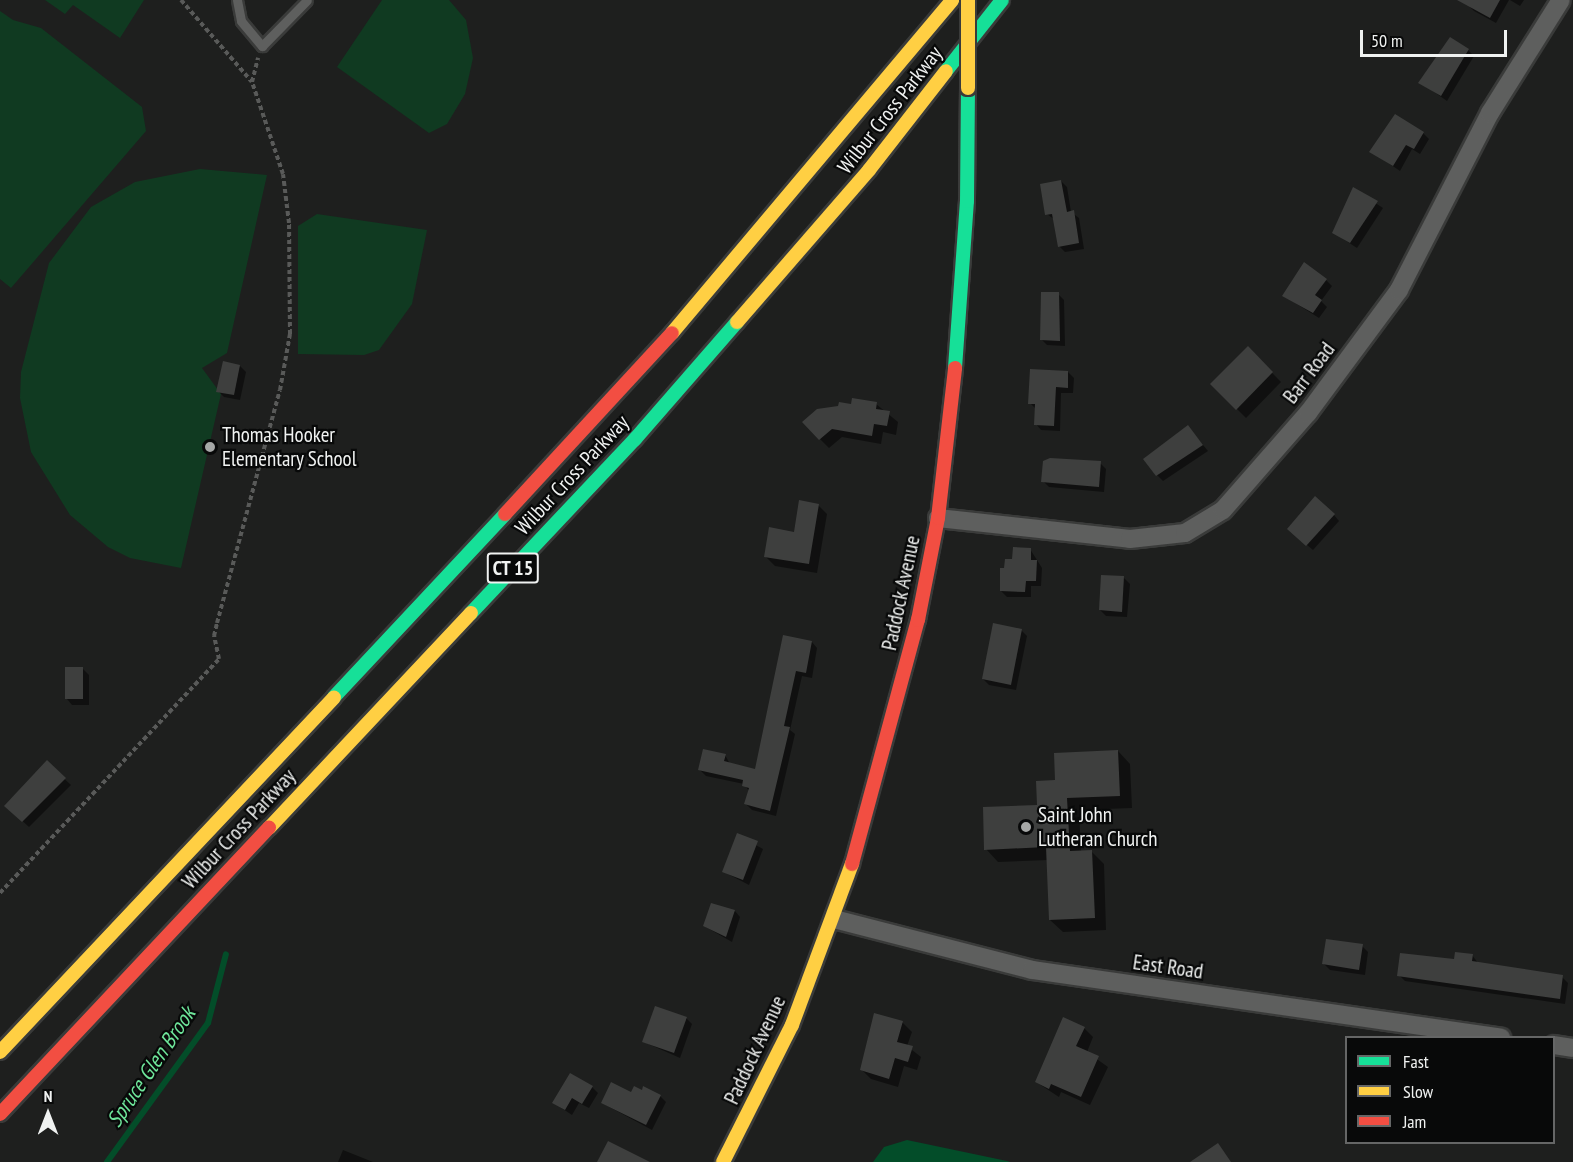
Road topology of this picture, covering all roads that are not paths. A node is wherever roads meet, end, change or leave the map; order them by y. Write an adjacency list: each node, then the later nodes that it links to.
1 (237, 0): 2 (lane)
2 (307, 0)
3 (952, 0): 12 (main road, Wilbur Cross Parkway / CT 15)
4 (968, 0): 7 (main road, Paddock Avenue, bridge)
5 (1002, 0): 13 (main road, Wilbur Cross Parkway / CT 15)
6 (1561, 0): 7 (street, Barr Road)
7 (938, 518): 8 (main road, Paddock Avenue)
8 (834, 919): 9 (street, East Road); 14 (main road, Paddock Avenue)
9 (1487, 1036)
10 (1555, 1045): 11 (street)
11 (1573, 1048)
12 (0, 1052)
13 (0, 1114)
14 (723, 1162)

